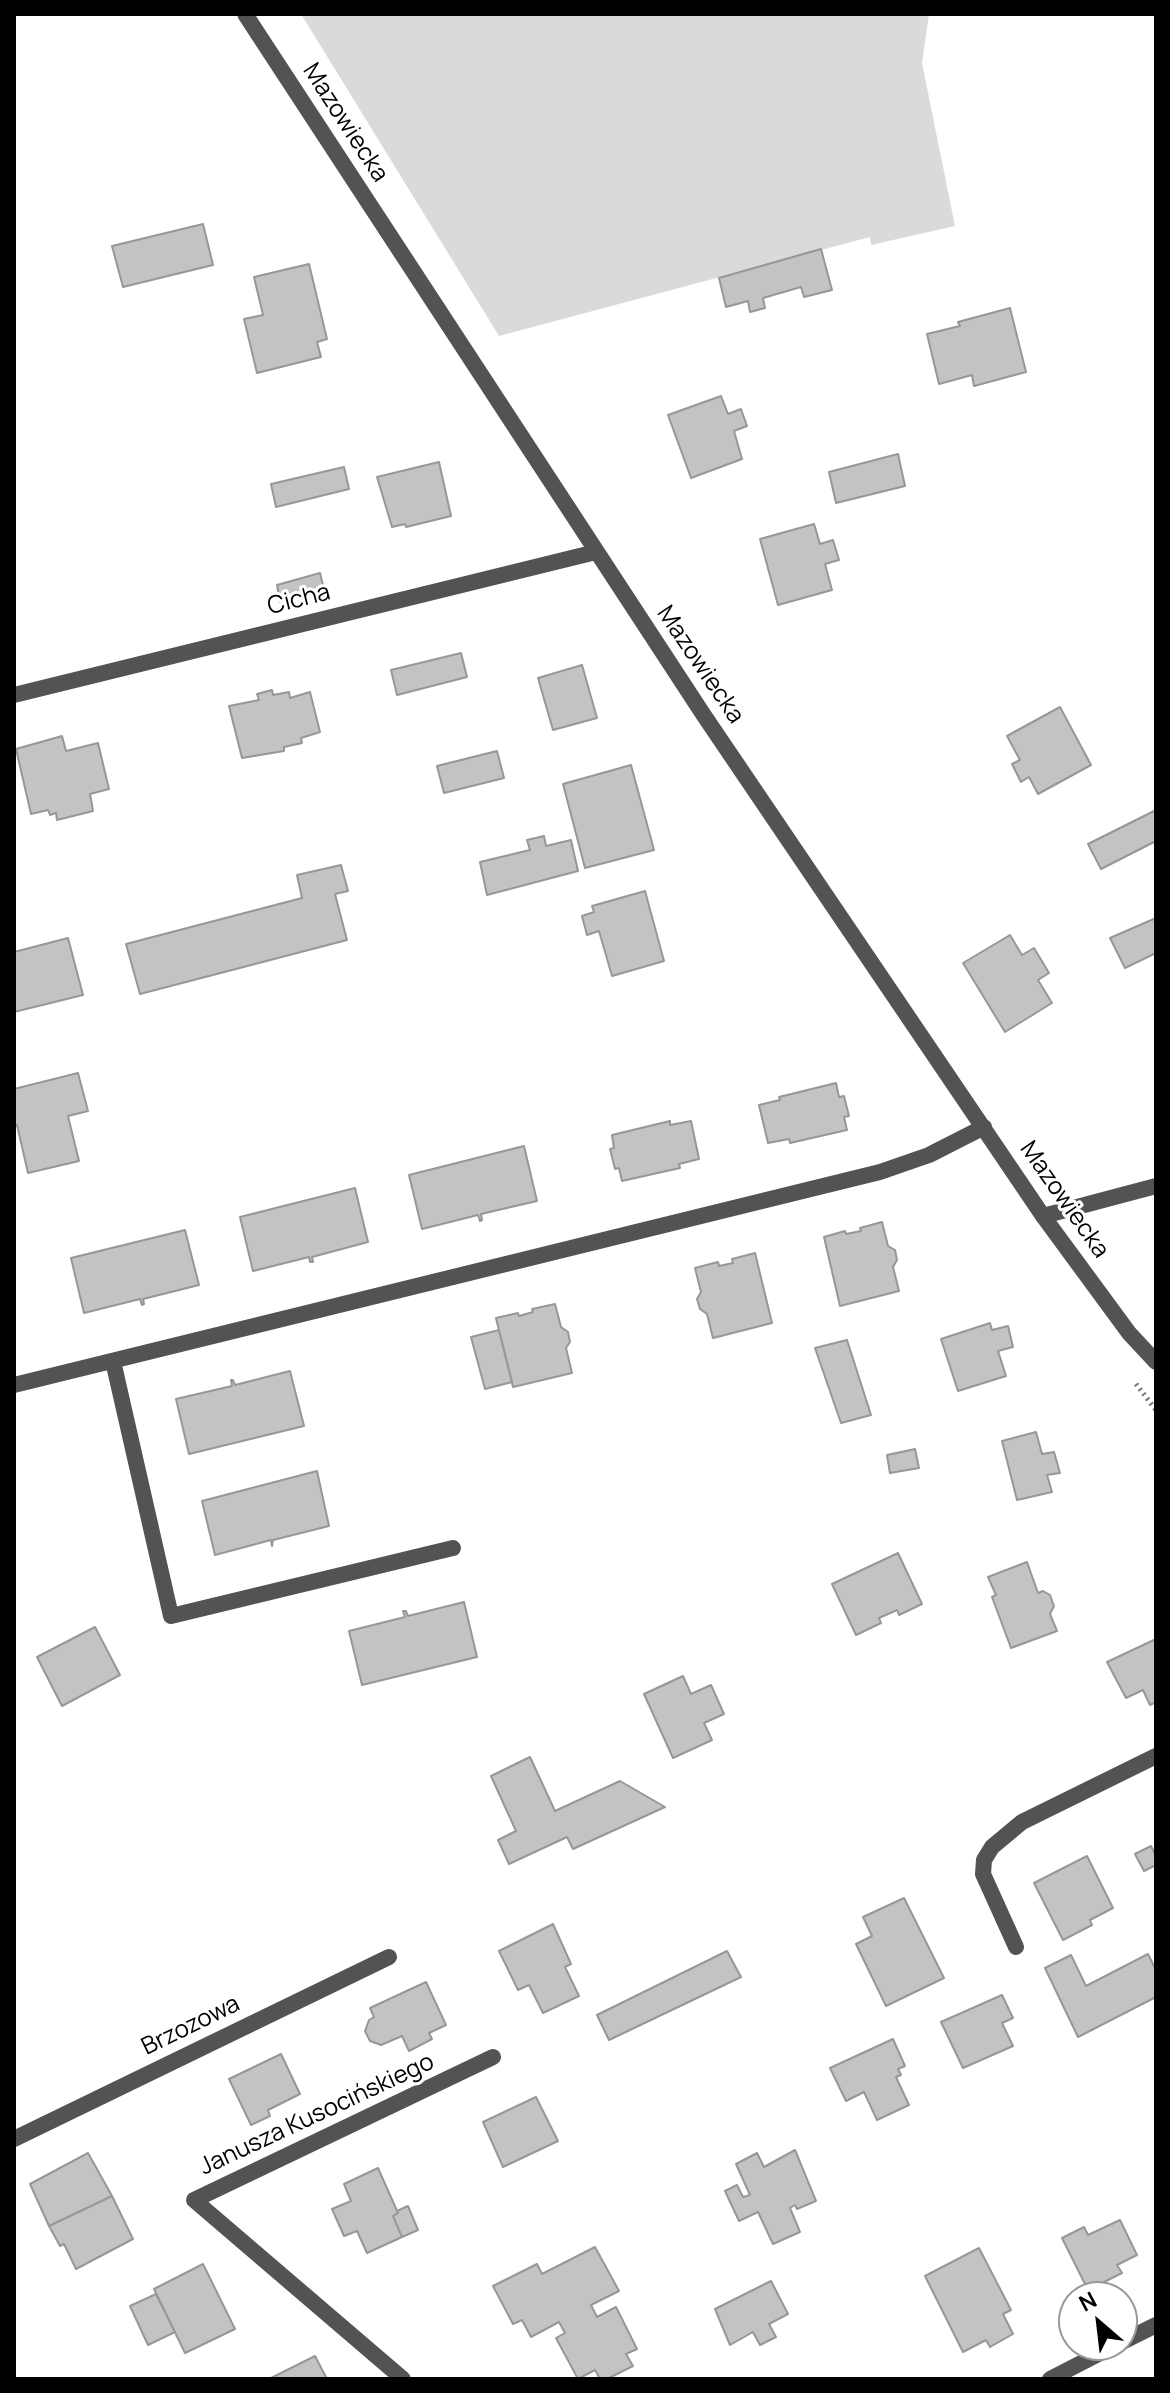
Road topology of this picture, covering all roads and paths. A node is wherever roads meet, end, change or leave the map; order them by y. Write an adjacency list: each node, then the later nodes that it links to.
1 (245, 14): 2 (street, Mazowiecka)
2 (596, 552): 3 (street, Cicha); 4 (street, Mazowiecka)
3 (14, 695)
4 (984, 1127): 6 (street, Mazowiecka); 7 (street)
5 (1156, 1186): 6 (street)
6 (1043, 1216): 8 (street, Mazowiecka)
7 (113, 1361): 9 (street); 10 (street)
8 (1156, 1362)
9 (14, 1385)
10 (453, 1548)
11 (1156, 1756): 12 (street)
12 (1016, 1947)
13 (389, 1957): 15 (street, Brzozowa)
14 (493, 2057): 19 (street, Janusza Kusocińskiego)
15 (14, 2139)
16 (1156, 2325): 17 (street)
17 (1138, 2334)
18 (1085, 2361): 20 (street)
19 (403, 2379)
20 (1050, 2379)

